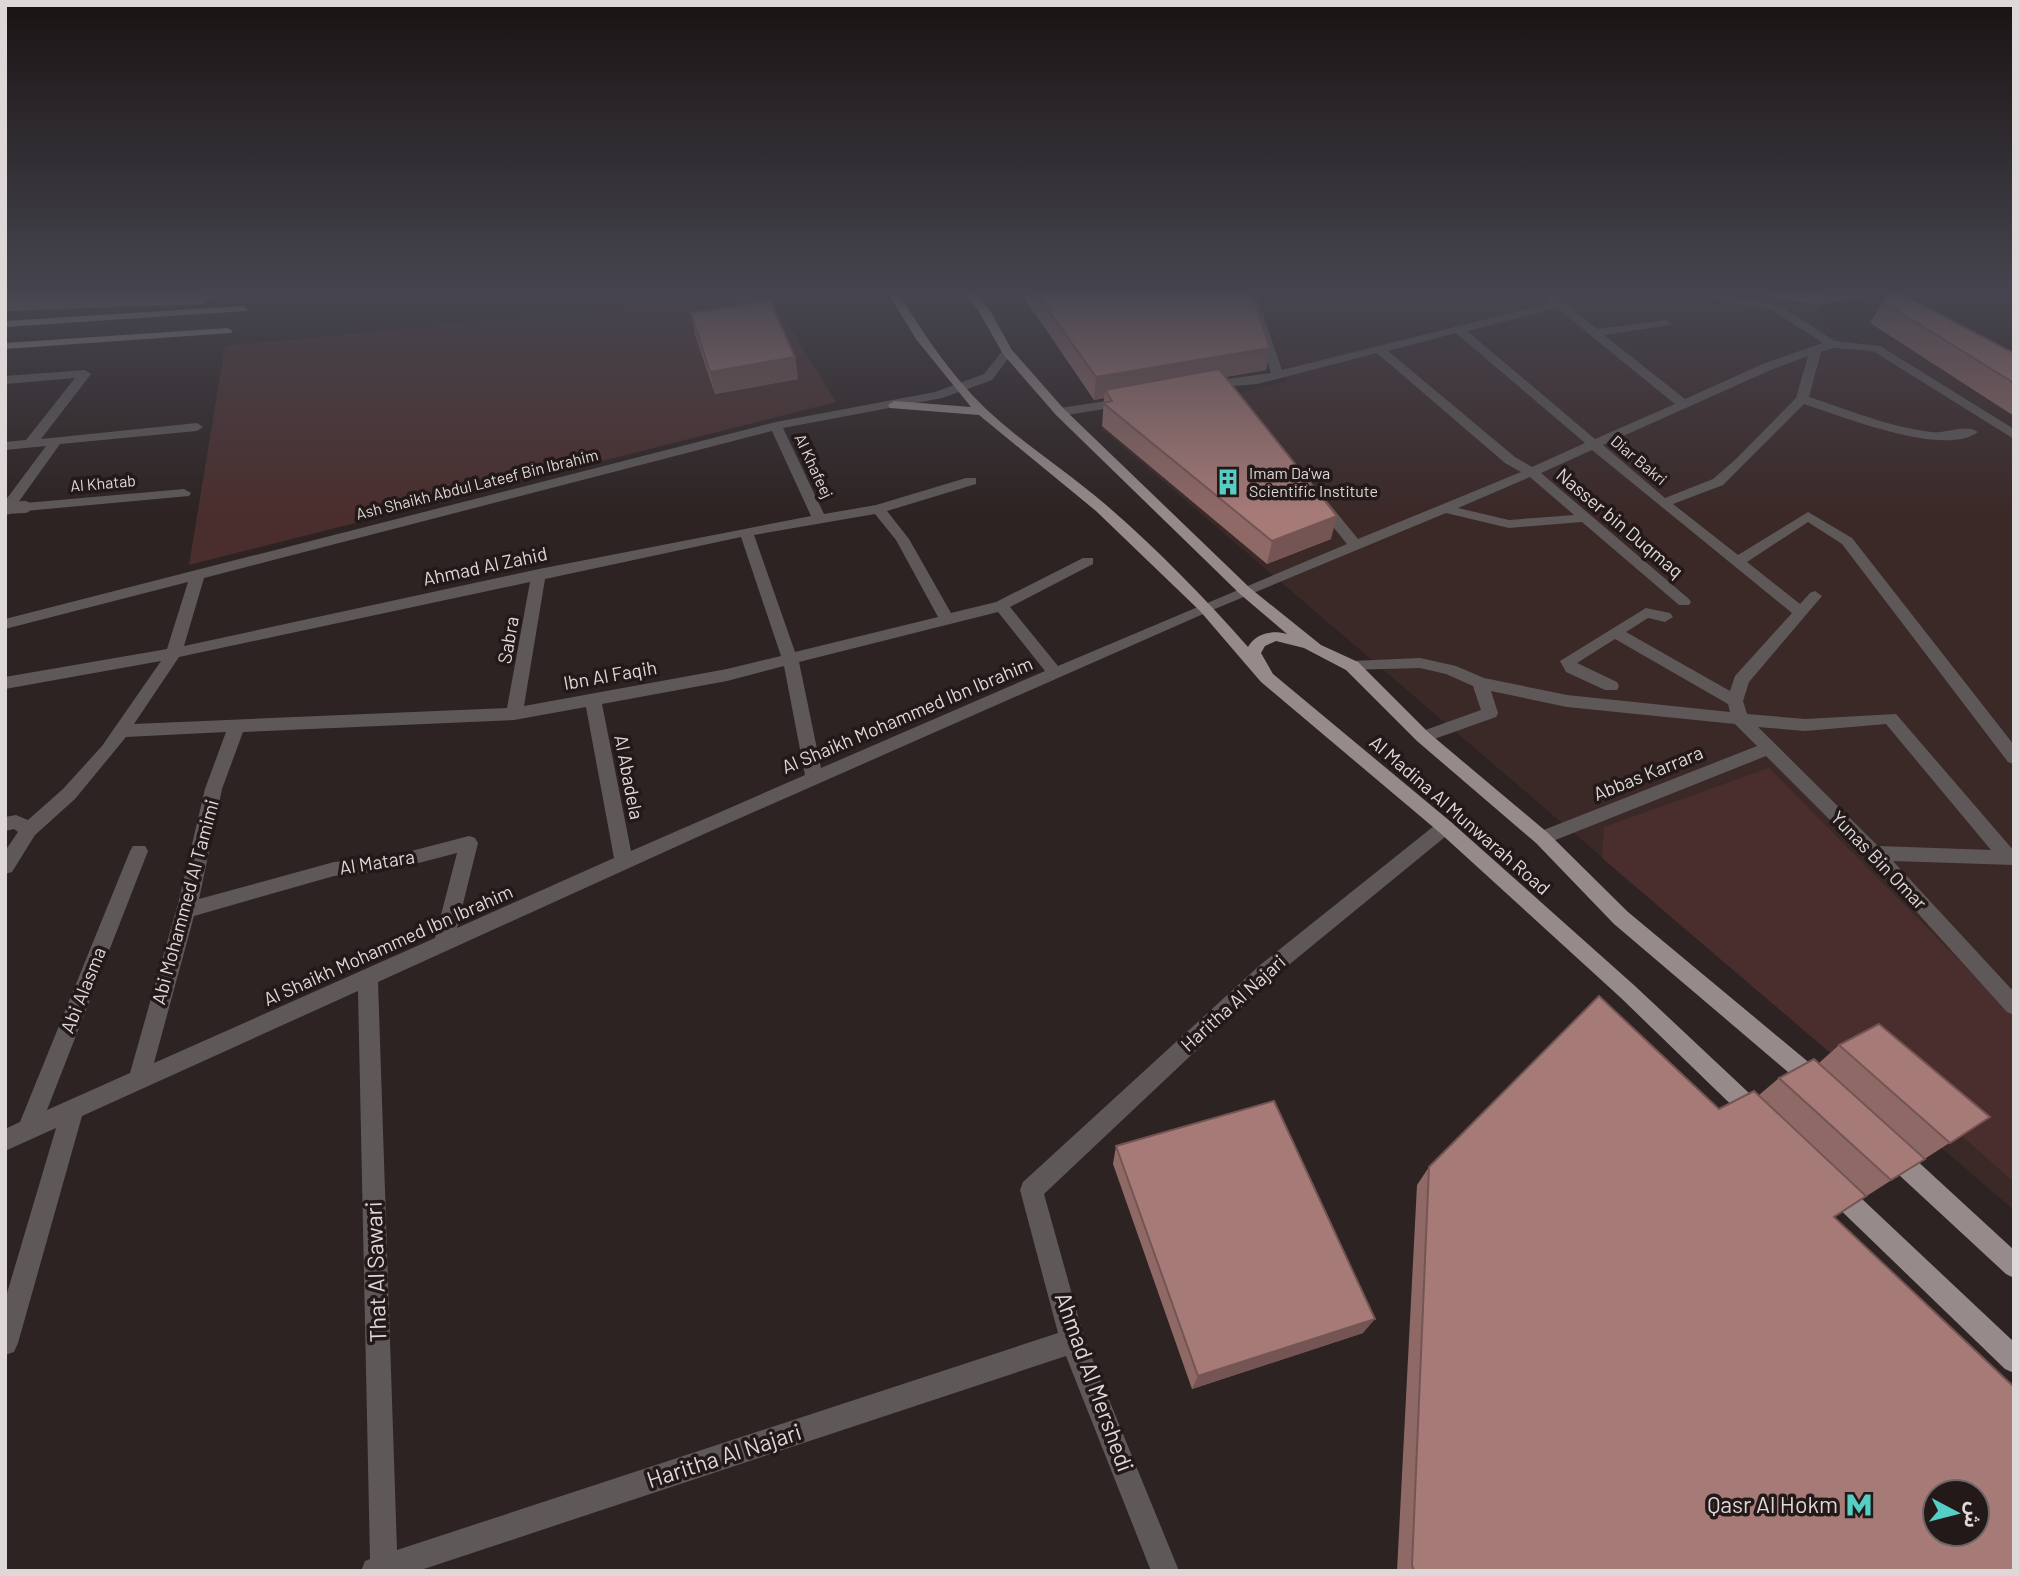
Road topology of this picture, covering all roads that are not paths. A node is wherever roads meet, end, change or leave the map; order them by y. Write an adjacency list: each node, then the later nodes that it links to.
1 (944, 367): 15 (main road, Al Madina Al Munwarah Road)
2 (998, 367): 15 (street, Ash Shaikh Abdul Lateef Bin Ibrahim)
3 (1020, 367): 21 (main road, Al Madina Al Munwarah Road)
4 (1275, 367): 12 (street)
5 (1312, 367): 12 (street)
6 (1400, 367): 30 (street, Nasser bin Duqmaq)
7 (1501, 367): 28 (street, Diar Bakri)
8 (1637, 367): 18 (street)
9 (1774, 367): 18 (street, Al Shaikh Mohammed Ibn Ibrahim)
10 (1815, 367): 17 (street)
11 (1905, 367): 25 (street)
12 (1278, 375): 14 (street)
13 (5, 380): 27 (street)
14 (1195, 388)
15 (960, 389): 19 (street, Ash Shaikh Abdul Lateef Bin Ibrahim); 20 (main road, Al Madina Al Munwarah Road)
16 (1143, 399): 21 (street)
17 (1802, 399): 24 (street); 34 (street)
18 (1683, 404): 28 (street, Al Shaikh Mohammed Ibn Ibrahim)
19 (894, 405): 20 (main road); 22 (street, Ash Shaikh Abdul Lateef Bin Ibrahim)
20 (982, 412): 50 (main road, Al Madina Al Munwarah Road)
21 (1060, 412): 46 (main road, Al Madina Al Munwarah Road)
22 (776, 426): 39 (street, Al Khafeej); 44 (street, Ash Shaikh Abdul Lateef Bin Ibrahim)
23 (197, 427): 26 (street)
24 (1972, 432)
25 (2014, 435)
26 (55, 442): 27 (street); 37 (street)
27 (30, 444): 29 (street)
28 (1593, 444): 30 (street, Al Shaikh Mohammed Ibn Ibrahim); 34 (street, Diar Bakri)
29 (5, 446)
30 (1532, 472): 35 (street, Al Shaikh Mohammed Ibn Ibrahim); 38 (street, Nasser bin Duqmaq)
31 (971, 481): 36 (street, Ahmad Al Zahid)
32 (184, 494): 37 (street, Al Khatab, bridge)
33 (1314, 496): 41 (street)
34 (1662, 503): 43 (street, Diar Bakri)
35 (1443, 508): 38 (street); 41 (street, Al Shaikh Mohammed Ibn Ibrahim)
36 (878, 509): 39 (street, Ahmad Al Zahid); 53 (street)
37 (5, 510)
38 (1585, 518): 48 (street, Nasser bin Duqmaq)
39 (820, 520): 40 (street, Ahmad Al Zahid)
40 (746, 531): 45 (street, Ahmad Al Zahid); 58 (street)
41 (1357, 547): 46 (street, Al Shaikh Mohammed Ibn Ibrahim)
42 (1088, 561): 49 (street, Ibn Al Faqih)
43 (1737, 562): 51 (street, Diar Bakri); 72 (street)
44 (198, 574): 54 (street, Ash Shaikh Abdul Lateef Bin Ibrahim); 57 (street)
45 (539, 574): 57 (street, Ahmad Al Zahid); 67 (street, Sabra)
46 (1245, 592): 50 (street, Al Shaikh Mohammed Ibn Ibrahim); 56 (main road, Al Madina Al Munwarah Road)
47 (1815, 596): 51 (street)
48 (1684, 602)
49 (1001, 606): 53 (street, Ibn Al Faqih); 60 (street)
50 (1205, 608): 60 (street, Al Shaikh Mohammed Ibn Ibrahim); 61 (main road, Al Madina Al Munwarah Road)
51 (1801, 612): 66 (street)
52 (1665, 617): 55 (street)
53 (947, 619): 58 (street, Ibn Al Faqih)
54 (5, 624)
55 (1615, 632): 64 (street); 66 (street)
56 (1315, 649): 59 (main road, Al Madina Al Munwarah Road); 61 (main road)
57 (174, 653): 63 (street, Ahmad Al Zahid); 69 (street)
58 (789, 659): 65 (street, Ibn Al Faqih); 73 (street)
59 (1352, 666): 62 (street); 70 (main road, Al Madina Al Munwarah Road)
60 (1056, 674): 73 (street, Al Shaikh Mohammed Ibn Ibrahim)
61 (1267, 678): 75 (main road, Al Madina Al Munwarah Road)
62 (1480, 683): 66 (street); 70 (street)
63 (5, 684)
64 (1611, 686)
65 (593, 699): 67 (street, Ibn Al Faqih); 81 (street, Al Abadela)
66 (1738, 710): 71 (street, Yunas Bin Omar); 80 (street)
67 (514, 714): 68 (street, Ibn Al Faqih)
68 (237, 726): 69 (street, Ibn Al Faqih); 83 (street, Abi Mohammed Al Tamimi)
69 (121, 731): 76 (street)
70 (1423, 737): 77 (main road, Al Madina Al Munwarah Road)
71 (1769, 748): 77 (street, Abbas Karrara); 79 (street, Yunas Bin Omar)
72 (2014, 758)
73 (814, 778): 81 (street, Al Shaikh Mohammed Ibn Ibrahim)
74 (5, 824): 76 (street)
75 (1444, 827): 91 (main road, Al Madina Al Munwarah Road); 95 (street, Haritha Al Najari)
76 (29, 830): 82 (street)
77 (1542, 838): 88 (main road, Al Madina Al Munwarah Road)
78 (139, 851): 90 (street, Abi Alasma)
79 (1874, 853): 80 (street); 86 (street, Yunas Bin Omar)
80 (2011, 858)
81 (624, 862): 84 (street, Al Shaikh Mohammed Ibn Ibrahim)
82 (5, 867)
83 (186, 910): 84 (street, Al Matara); 87 (street, Abi Mohammed Al Tamimi)
84 (443, 944): 85 (street, Al Shaikh Mohammed Ibn Ibrahim)
85 (368, 977): 87 (street, Al Shaikh Mohammed Ibn Ibrahim); 100 (street, That Al Sawari)
86 (2014, 1006)
87 (139, 1080): 89 (street, Al Shaikh Mohammed Ibn Ibrahim)
88 (1828, 1093)
89 (73, 1109): 90 (street, Al Shaikh Mohammed Ibn Ibrahim); 98 (street)
90 (28, 1130): 93 (street, Al Shaikh Mohammed Ibn Ibrahim)
91 (1776, 1133)
92 (1877, 1139): 96 (main road)
93 (5, 1140)
94 (1825, 1180): 99 (main road)
95 (1031, 1190): 97 (street, Ahmad Al Mershedi)
96 (2014, 1266)
97 (1073, 1341): 100 (street, Haritha Al Najari); 101 (street, Ahmad Al Mershedi)
98 (5, 1343)
99 (2014, 1360)
100 (379, 1569)
101 (1165, 1571)

